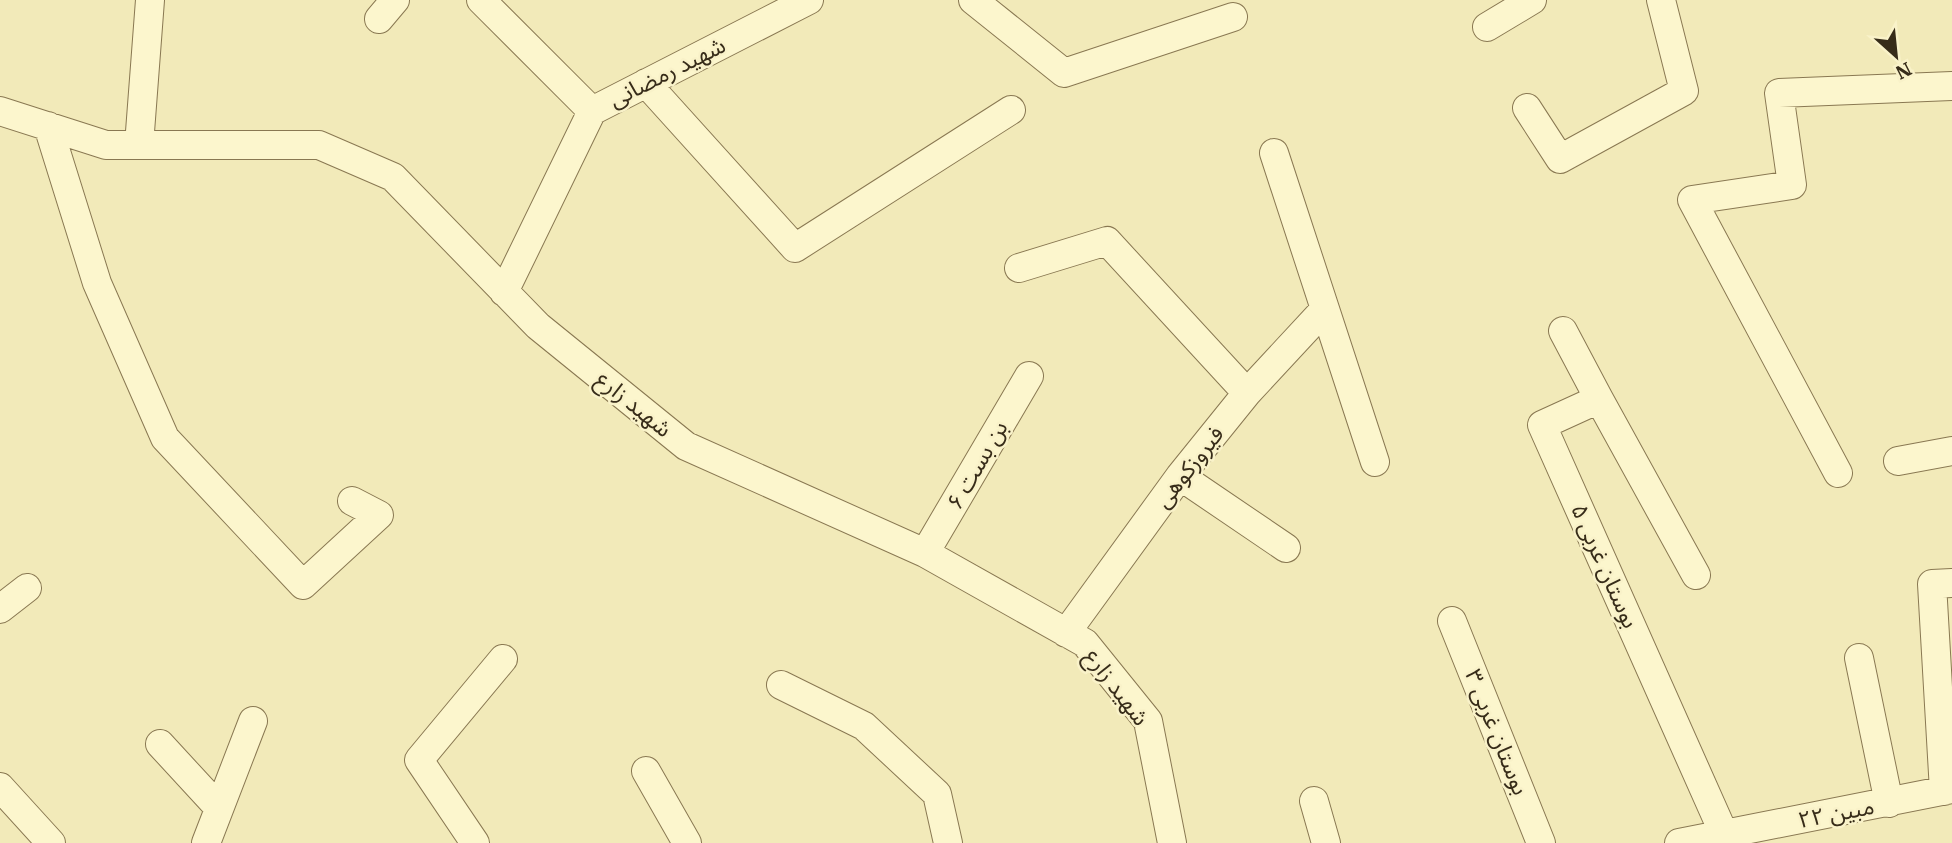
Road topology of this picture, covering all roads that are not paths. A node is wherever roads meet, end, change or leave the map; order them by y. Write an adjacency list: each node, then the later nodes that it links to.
1 (150, 0): 16 (street)
2 (481, 0): 14 (street)
3 (810, 0): 9 (street, شهید رمضانی)
4 (973, 0): 7 (street)
5 (1532, 0): 8 (street)
6 (1661, 0): 11 (street)
7 (1233, 17)
8 (1487, 27)
9 (646, 83): 12 (street); 14 (street, شهید رمضانی)
10 (1952, 86): 28 (street)
11 (1527, 108)
12 (1011, 110)
13 (0, 111): 15 (street, شهید زارع)
14 (592, 111): 19 (street, شهید رمضانی)
15 (48, 127): 16 (street, شهید زارع); 30 (street)
16 (139, 145): 19 (street, شهید زارع)
17 (1274, 153): 20 (street)
18 (1018, 268): 23 (street)
19 (504, 292): 32 (street, شهید زارع)
20 (1324, 310): 23 (street, فیروزکوهی); 27 (street)
21 (1563, 331): 24 (street)
22 (1029, 376): 32 (street, بن بست ۶)
23 (1247, 393): 29 (street, فیروزکوهی)
24 (1599, 399): 33 (street); 50 (street, بوستان غربی ۵)
25 (1952, 451): 26 (street)
26 (1898, 461)
27 (1375, 462)
28 (1839, 474)
29 (1181, 476): 31 (street); 38 (street, فیروزکوهی)
30 (352, 501)
31 (1286, 548)
32 (925, 554): 38 (street, شهید زارع)
33 (1696, 575)
34 (1952, 583): 46 (street)
35 (27, 587): 36 (street)
36 (0, 609)
37 (1452, 621): 58 (street, بوستان غربی ۳)
38 (1066, 633): 56 (street, شهید زارع)
39 (1859, 658): 48 (street)
40 (503, 659): 53 (street)
41 (781, 685): 55 (street)
42 (253, 721): 49 (street)
43 (160, 744): 49 (street)
44 (646, 771): 54 (street)
45 (0, 787): 51 (street)
46 (1948, 790): 48 (street, مبین ۲۲)
47 (1314, 802): 57 (street)
48 (1889, 803): 50 (street, مبین ۲۲)
49 (219, 807): 52 (street)
50 (1724, 834): 59 (street, مبین ۲۲)
51 (51, 843)
52 (206, 843)
53 (475, 843)
54 (687, 843)
55 (948, 843)
56 (1172, 843)
57 (1326, 843)
58 (1541, 843)
59 (1679, 843)

